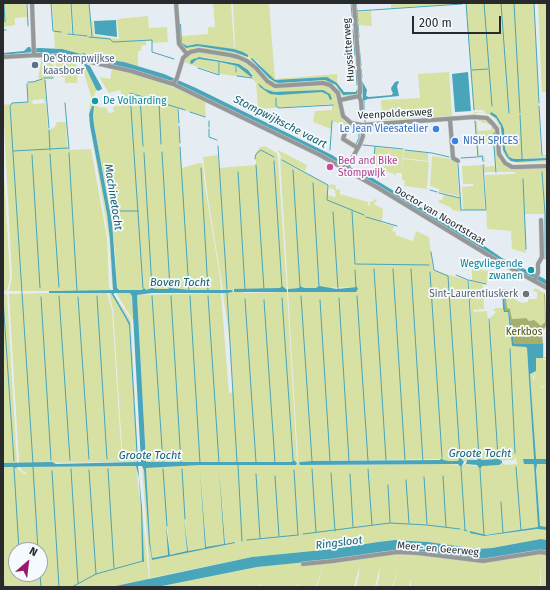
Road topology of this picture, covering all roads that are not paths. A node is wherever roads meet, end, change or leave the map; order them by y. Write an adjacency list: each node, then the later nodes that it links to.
1 (32, 3): 4 (street)
2 (176, 3): 5 (street)
3 (354, 3): 8 (street, Huyssitterweg)
4 (34, 52): 6 (street, Doctor van Noortstraat); 7 (street, Doctor van Noortstraat)
5 (187, 54): 7 (street); 9 (street, Veenpoldersweg)
6 (3, 57)
7 (175, 82): 17 (street, Doctor van Noortstraat)
8 (358, 96): 9 (street, Huyssitterweg); 10 (street, Huyssitterweg)
9 (340, 100): 12 (street, Veenpoldersweg)
10 (362, 115)
11 (450, 119): 12 (street, Veenpoldersweg); 15 (street); 16 (street, Veenpoldersweg)
12 (362, 125): 14 (street)
13 (345, 133): 14 (street)
14 (358, 148): 17 (street)
15 (458, 161)
16 (547, 166)
17 (348, 167): 19 (street, Doctor van Noortstraat)
18 (541, 220): 19 (street)
19 (535, 281): 20 (street, Doctor van Noortstraat)
20 (547, 288)
21 (547, 553): 22 (street, Meer- en Geerweg)
22 (303, 564)

